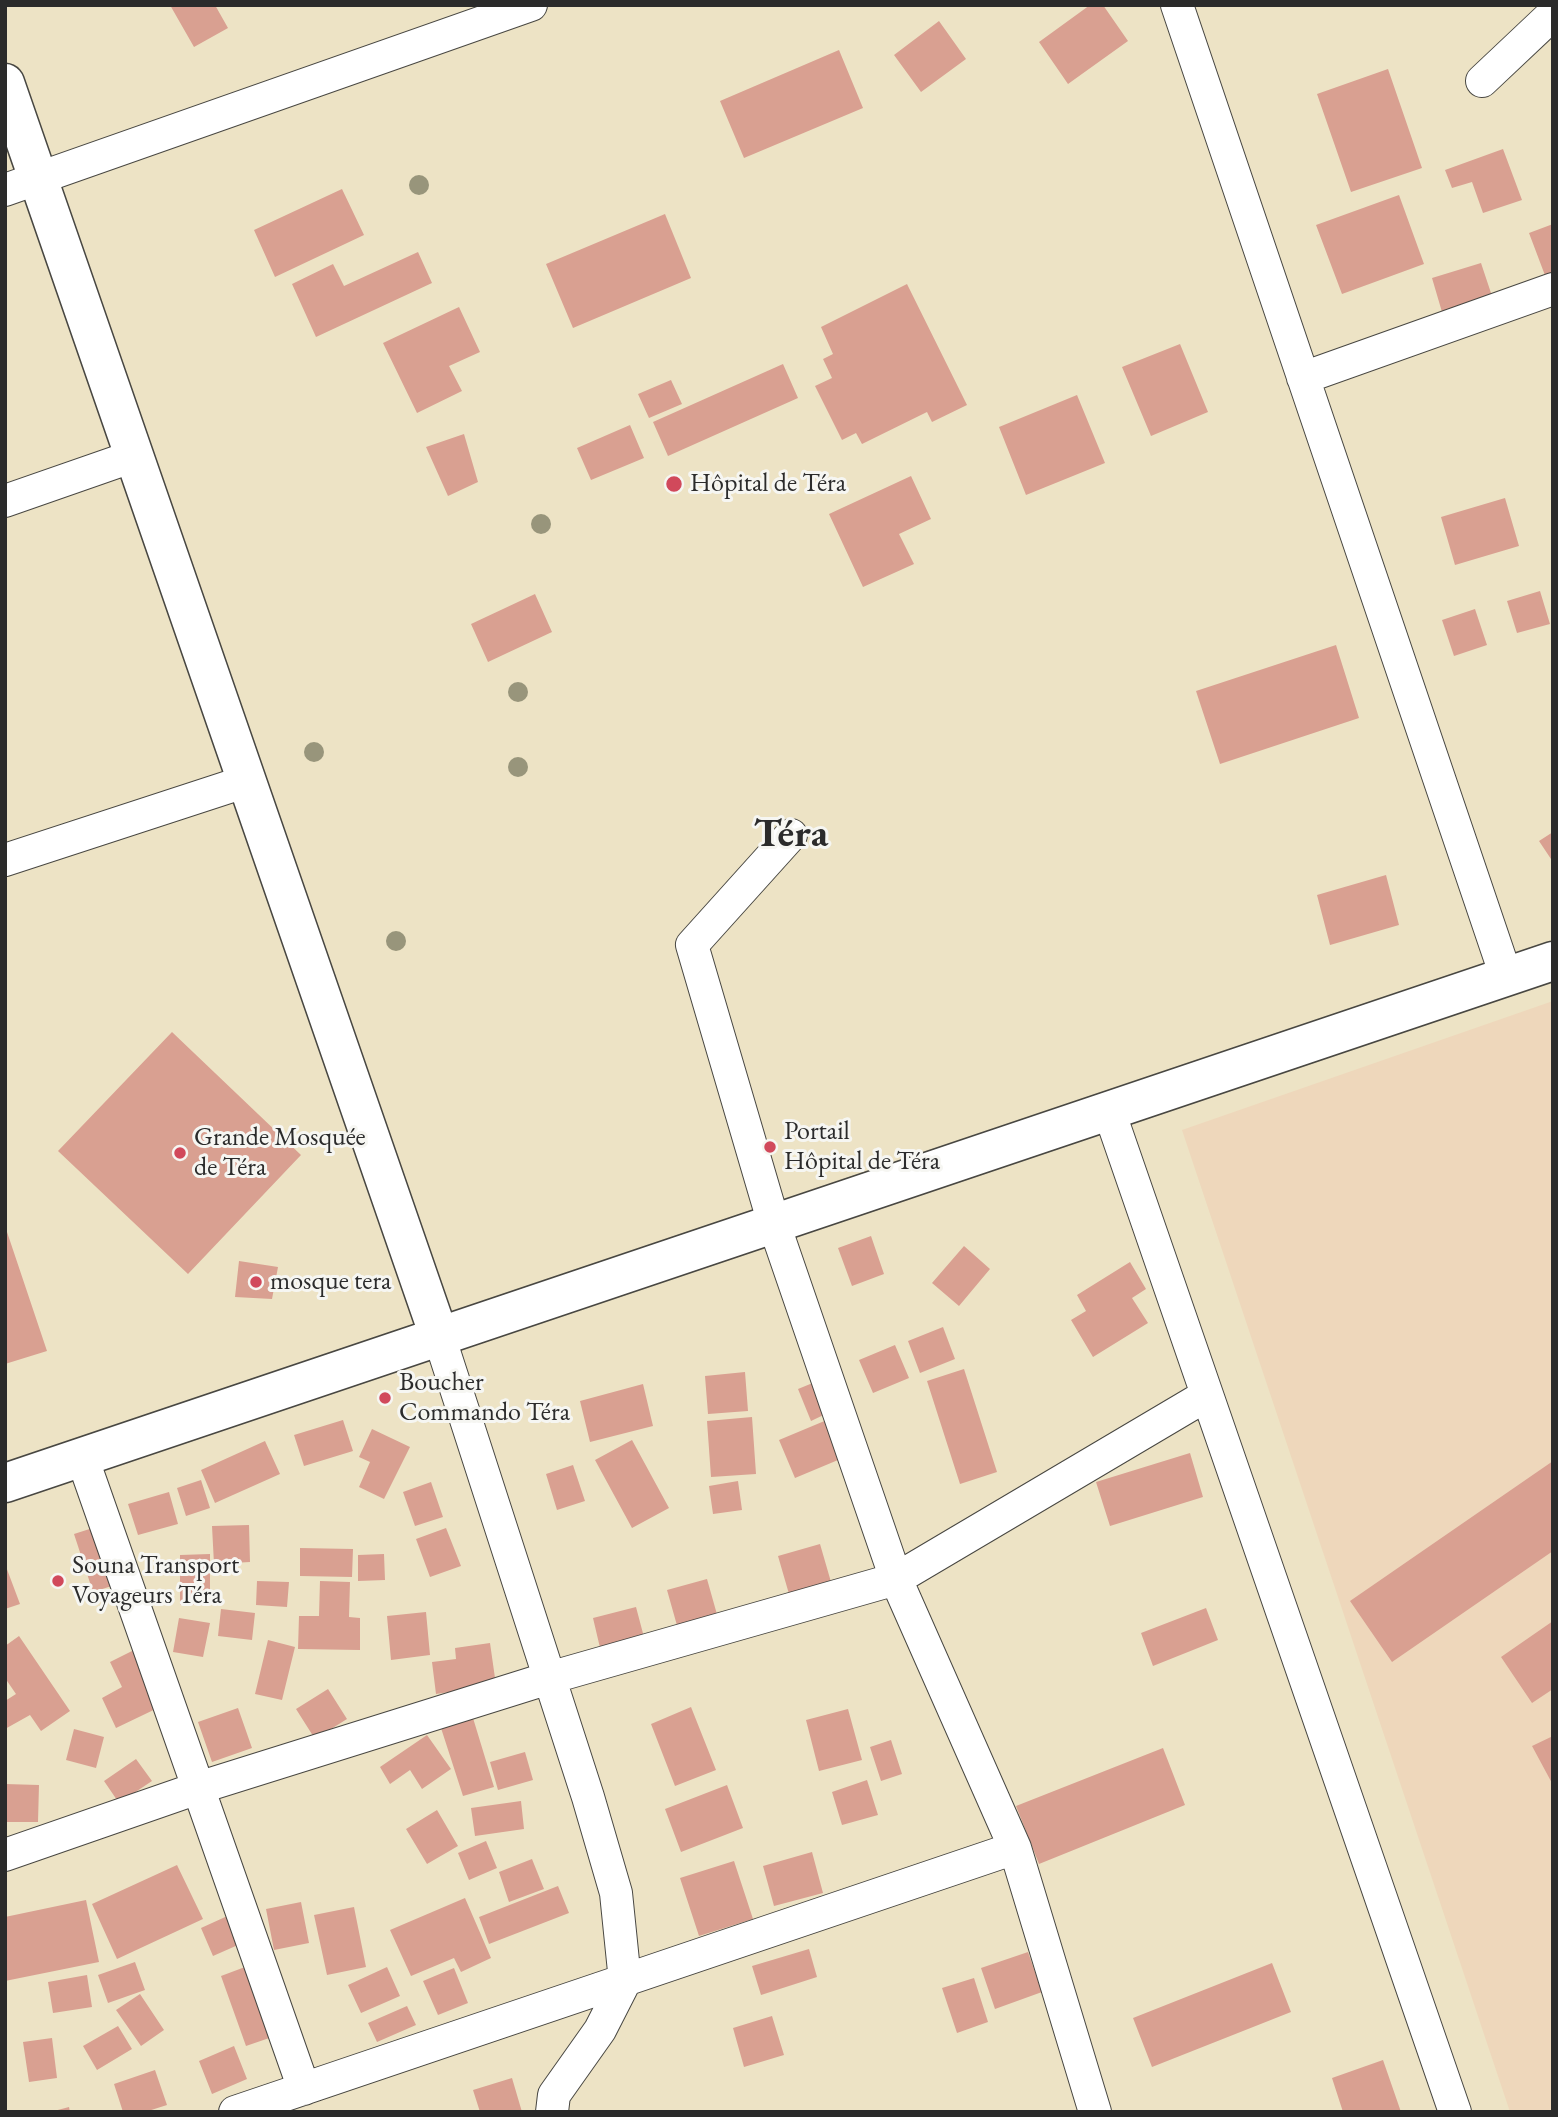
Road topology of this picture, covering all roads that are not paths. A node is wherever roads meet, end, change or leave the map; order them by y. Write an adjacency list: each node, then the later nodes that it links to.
1 (531, 5): 6 (street)
2 (1177, 5): 8 (street)
3 (1553, 14): 4 (street)
4 (1482, 81)
5 (5, 83): 6 (street)
6 (22, 184): 9 (street)
7 (1553, 289): 8 (street)
8 (1303, 378): 15 (street)
9 (134, 456): 10 (street); 11 (street)
10 (5, 501)
11 (247, 781): 13 (street); 18 (street)
12 (791, 835): 17 (street)
13 (5, 860)
14 (1553, 961): 15 (street)
15 (1506, 976): 16 (street)
16 (1109, 1111): 17 (street); 19 (street)
17 (774, 1224): 18 (street); 22 (street)
18 (439, 1336): 20 (street); 23 (street)
19 (1207, 1395): 22 (street); 32 (street)
20 (82, 1457): 21 (street); 24 (street)
21 (5, 1483)
22 (896, 1579): 23 (street); 25 (street)
23 (550, 1678): 24 (street); 27 (street)
24 (198, 1787): 26 (street); 28 (street)
25 (1014, 1848): 27 (street); 31 (street)
26 (5, 1855)
27 (625, 1981): 28 (street); 30 (street)
28 (304, 2089): 29 (street)
29 (235, 2112)
30 (552, 2112)
31 (1095, 2112)
32 (1455, 2112)

